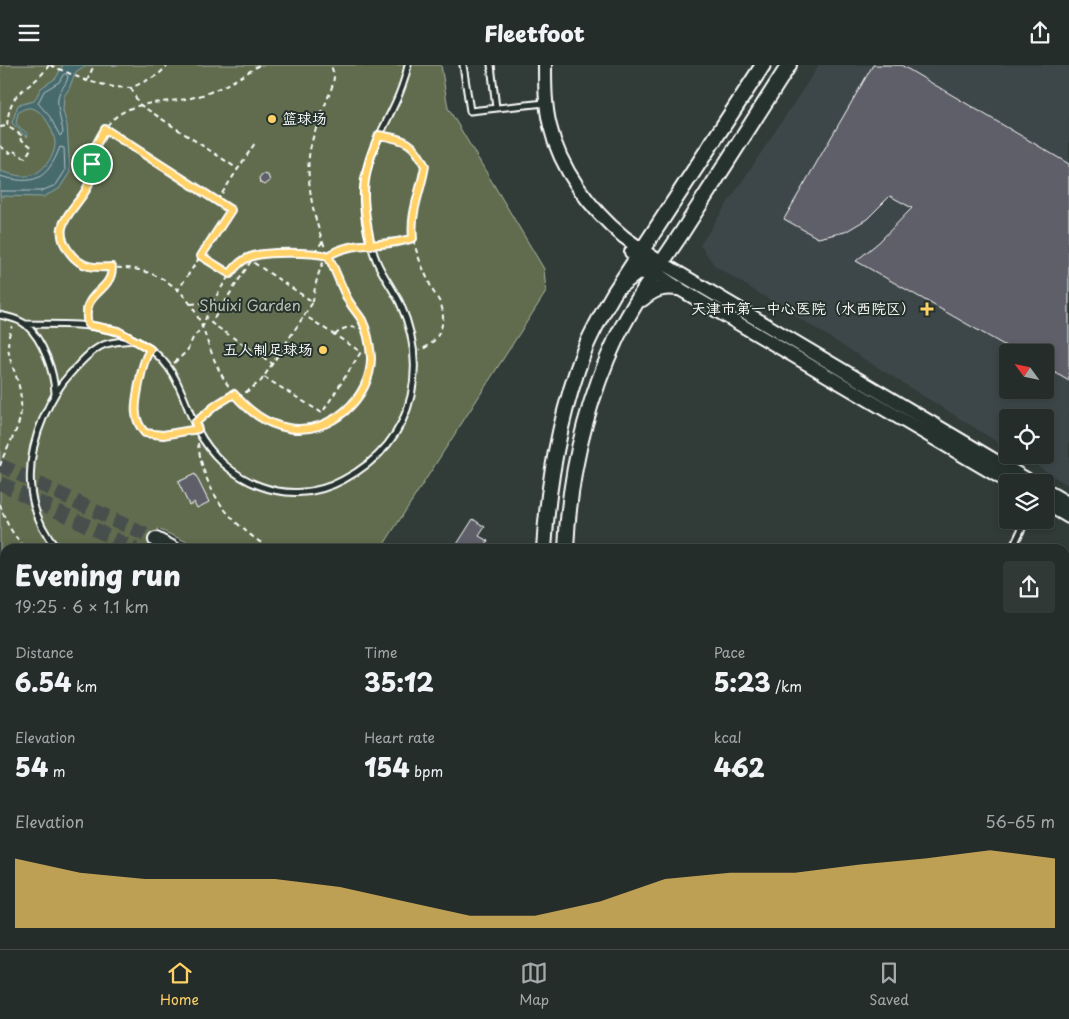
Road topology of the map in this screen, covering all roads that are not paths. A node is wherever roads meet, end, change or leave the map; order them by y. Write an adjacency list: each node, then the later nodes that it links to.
1 (408, 65): 17 (lane)
2 (463, 65): 9 (lane)
3 (491, 65): 9 (lane)
4 (539, 65): 8 (street)
5 (545, 65): 8 (street)
6 (763, 65): 10 (main road)
7 (789, 65): 11 (main road)
8 (543, 103): 9 (lane); 10 (street)
9 (496, 108)
10 (640, 254): 11 (street); 13 (main road)
11 (656, 268): 12 (street); 13 (street); 14 (main road)
12 (680, 281): 14 (main road); 19 (street)
13 (614, 293): 28 (main road)
14 (634, 306): 29 (main road)
15 (0, 315): 16 (lane)
16 (26, 325): 17 (lane); 18 (lane)
17 (135, 340): 18 (lane)
18 (55, 393): 26 (lane)
19 (1008, 474)
20 (1054, 495): 21 (street)
21 (1069, 504)
22 (1054, 508): 23 (street)
23 (1069, 517)
24 (1022, 529): 30 (lane)
25 (156, 540): 27 (main road)
26 (53, 544)
27 (164, 544)
28 (544, 544)
29 (566, 544)
30 (1014, 544)

